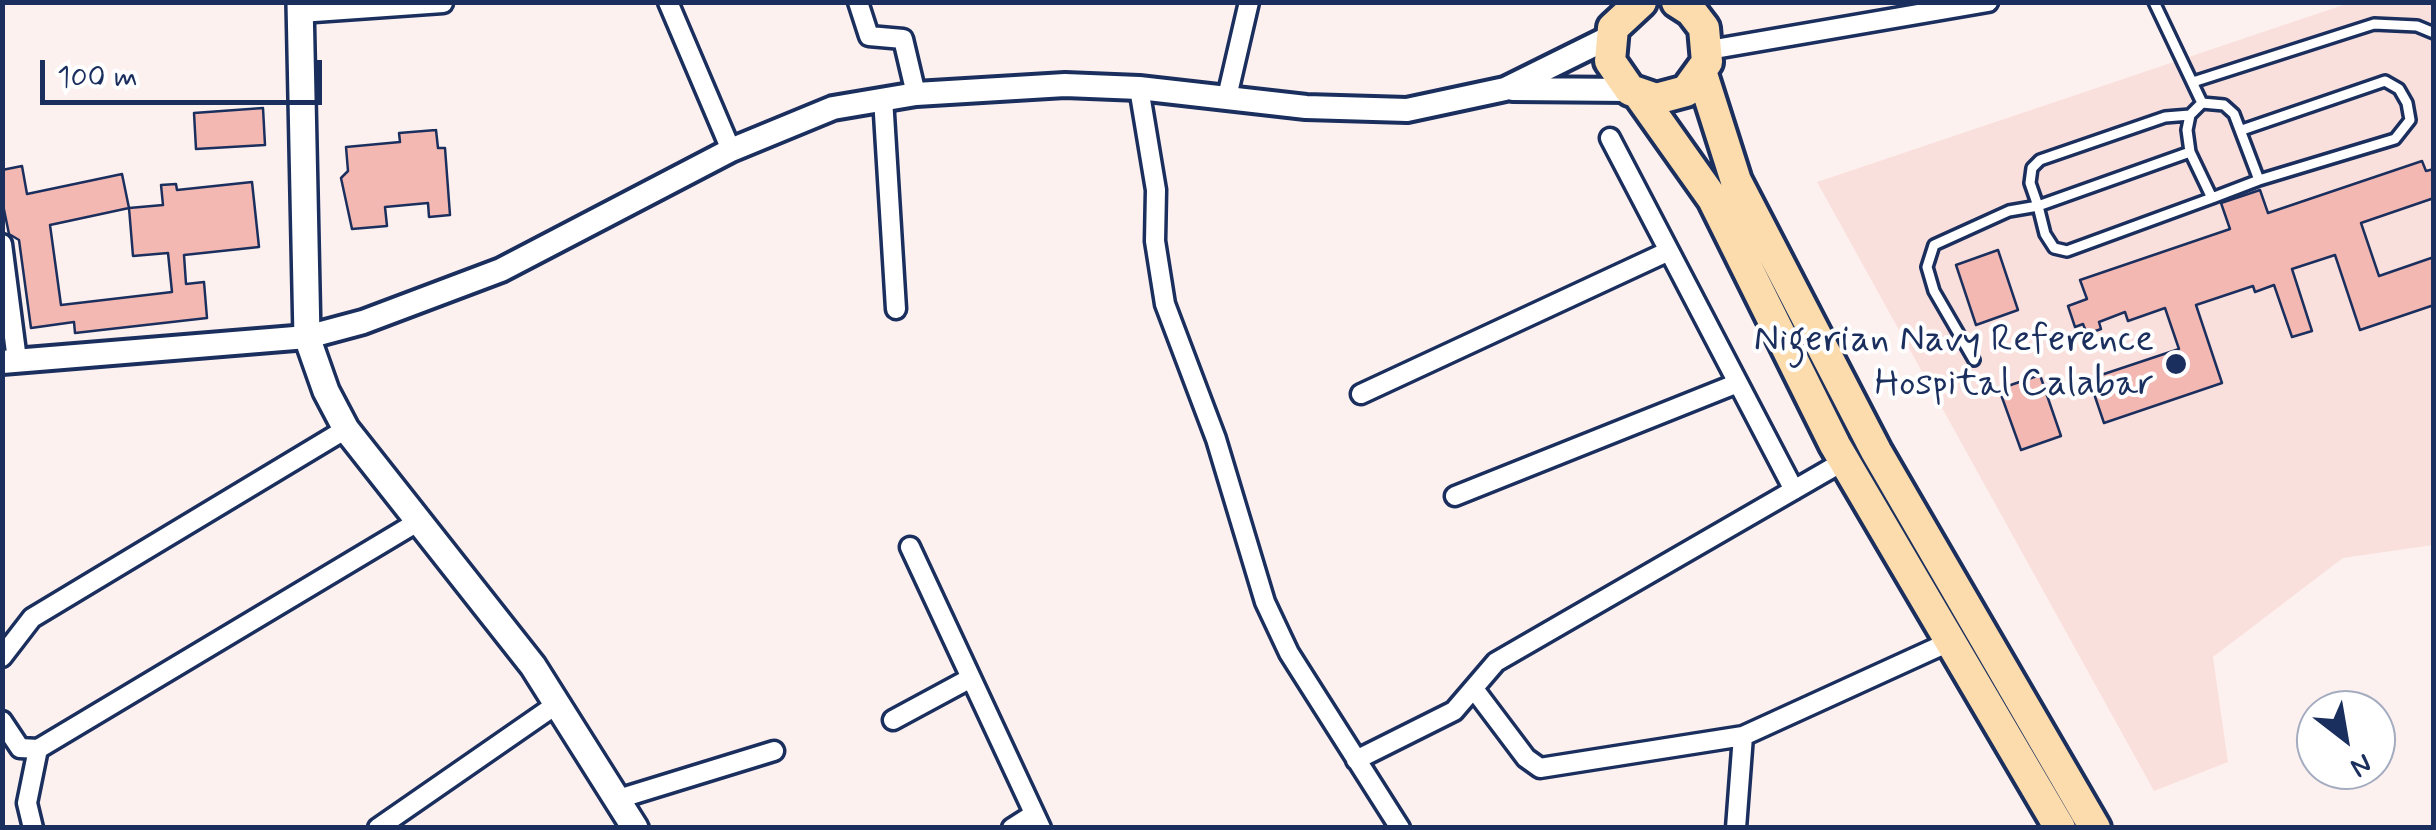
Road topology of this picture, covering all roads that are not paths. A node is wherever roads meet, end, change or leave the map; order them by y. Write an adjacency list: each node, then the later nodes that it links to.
1 (668, 2): 23 (street)
2 (858, 2): 16 (street)
3 (1249, 2): 17 (street)
4 (1676, 2): 11 (highway)
5 (1988, 2): 11 (street)
6 (2154, 2): 12 (lane)
7 (443, 3): 8 (street)
8 (300, 8): 31 (main road)
9 (1620, 15): 14 (street); 15 (highway)
10 (2434, 33): 12 (lane)
11 (1706, 62): 15 (highway); 62 (highway)
12 (2193, 82): 19 (lane)
13 (1139, 88): 16 (street); 17 (street); 52 (street)
14 (1505, 89): 15 (street); 17 (street)
15 (1635, 93): 37 (highway)
16 (916, 94): 18 (street)
17 (1227, 97)
18 (883, 98): 23 (street); 30 (street)
19 (2202, 103): 20 (lane); 21 (lane)
20 (2190, 115): 24 (lane); 27 (lane)
21 (2242, 130): 25 (lane); 25 (lane)
22 (1610, 138): 29 (street)
23 (731, 150): 31 (street)
24 (2190, 152): 26 (lane); 27 (lane)
25 (2258, 180): 26 (lane)
26 (2212, 198): 27 (lane)
27 (2038, 206): 32 (lane)
28 (2, 244): 33 (street)
29 (1669, 251): 34 (street); 35 (street)
30 (896, 309)
31 (306, 337): 33 (street); 36 (main road)
32 (1974, 360)
33 (10, 361)
34 (1738, 383): 38 (street); 39 (street)
35 (1361, 394)
36 (346, 429): 40 (main road); 43 (street)
37 (1844, 461): 38 (street); 42 (highway)
38 (1794, 490): 45 (street)
39 (1455, 496)
40 (419, 521): 46 (main road); 50 (street)
41 (910, 547): 44 (street)
42 (1948, 642): 49 (street); 61 (highway)
43 (2, 656)
44 (969, 679): 47 (street); 54 (street)
45 (1474, 688): 49 (street); 52 (street)
46 (557, 704): 53 (main road); 56 (street)
47 (893, 720)
48 (2, 721): 50 (street)
49 (1743, 736): 60 (street)
50 (38, 749): 55 (street)
51 (774, 752): 53 (street)
52 (1356, 760): 59 (street)
53 (618, 799): 57 (main road)
54 (1037, 821): 58 (street)
55 (33, 828)
56 (378, 828)
57 (635, 828)
58 (1012, 828)
59 (1400, 828)
60 (1736, 828)
61 (2060, 828)
62 (2095, 828)

